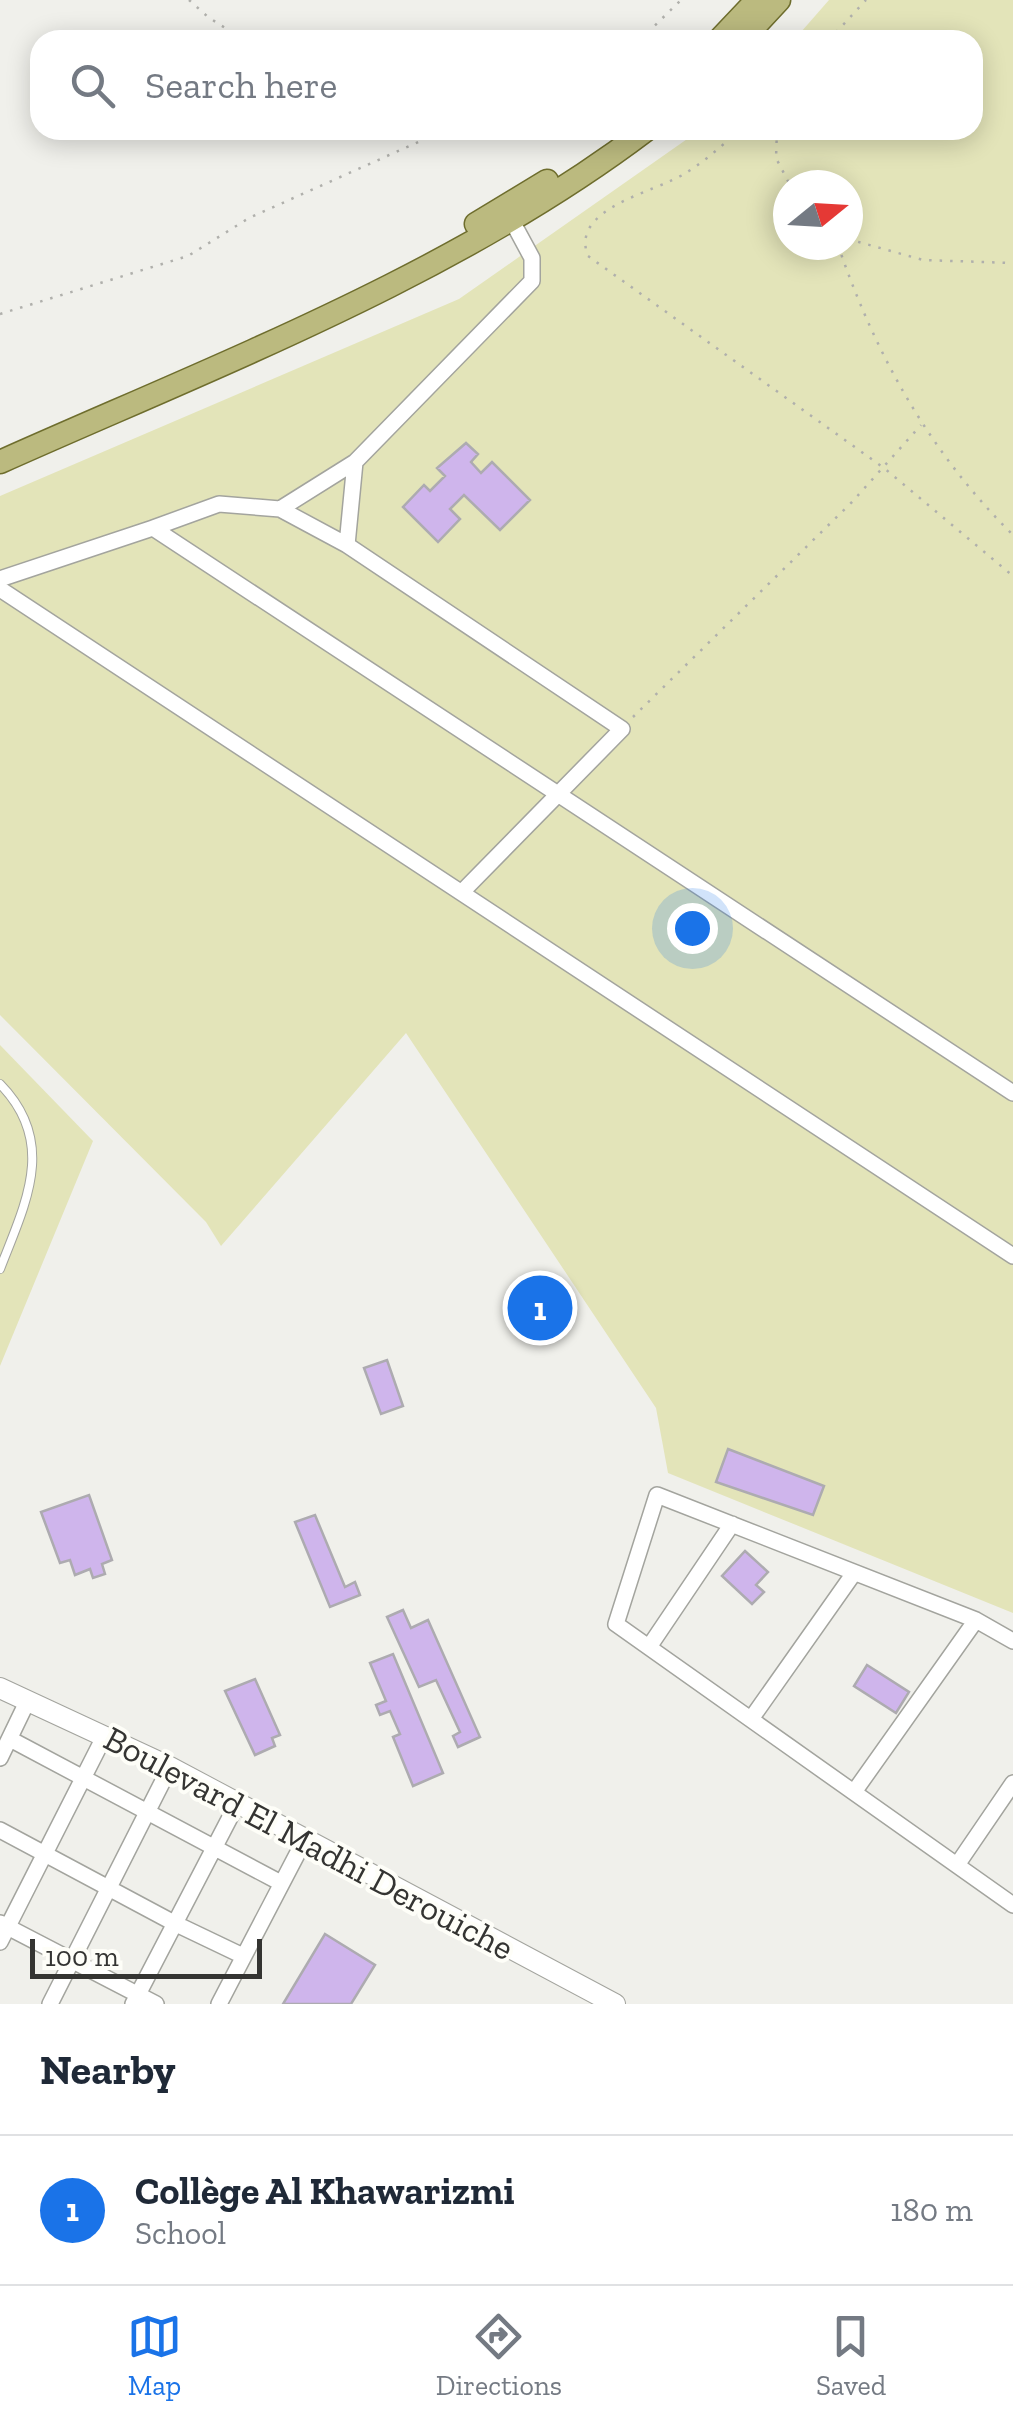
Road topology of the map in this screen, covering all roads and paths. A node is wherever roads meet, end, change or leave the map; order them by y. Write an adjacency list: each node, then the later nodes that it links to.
1 (189, 0): 6 (path)
2 (681, 0): 7 (path)
3 (757, 0): 8 (main road)
4 (779, 0): 9 (main road)
5 (866, 0): 10 (path)
6 (228, 30)
7 (650, 30)
8 (728, 30)
9 (751, 30)
10 (838, 30)
11 (422, 140): 21 (path)
12 (605, 140): 23 (main road)
13 (631, 140): 17 (main road)
14 (726, 140): 26 (path)
15 (777, 140): 16 (path)
16 (782, 170)
17 (512, 221): 24 (main road); 25 (street)
18 (863, 242): 20 (path)
19 (843, 260): 22 (path)
20 (1013, 263)
21 (0, 314)
22 (920, 426): 26 (path); 29 (path)
23 (0, 445)
24 (0, 462)
25 (355, 462): 27 (street); 30 (street)
26 (884, 468): 31 (path); 34 (path)
27 (280, 509): 28 (street); 30 (street)
28 (153, 528): 32 (street); 35 (street)
29 (1013, 535)
30 (347, 545): 34 (street)
31 (1013, 576)
32 (0, 580)
33 (0, 589): 36 (street)
34 (622, 728): 35 (street)
35 (558, 792): 36 (street); 38 (street)
36 (462, 892): 39 (street)
37 (0, 1084): 40 (lane)
38 (1013, 1093)
39 (1013, 1256)
40 (0, 1269)
41 (732, 1524): 42 (street); 45 (street); 45 (street)
42 (854, 1572): 43 (street); 48 (street)
43 (976, 1620): 44 (street); 55 (street)
44 (1013, 1640)
45 (650, 1647): 48 (street)
46 (0, 1688): 47 (street, Boulevard El Madhi Derouiche)
47 (28, 1700): 49 (street, Boulevard El Madhi Derouiche); 50 (street)
48 (751, 1719): 55 (street)
49 (106, 1735): 52 (street, Boulevard El Madhi Derouiche); 53 (street)
50 (10, 1739): 51 (street); 53 (street)
51 (0, 1758)
52 (170, 1767): 56 (street, Boulevard El Madhi Derouiche); 57 (street)
53 (83, 1780): 57 (street); 61 (street)
54 (1013, 1784): 62 (street)
55 (854, 1792): 62 (street)
56 (238, 1802): 59 (street, Boulevard El Madhi Derouiche); 60 (street)
57 (148, 1814): 60 (street); 64 (street)
58 (0, 1830): 61 (street)
59 (305, 1839): 63 (street); 74 (street, Boulevard El Madhi Derouiche)
60 (216, 1846): 63 (street); 66 (street)
61 (44, 1854): 64 (street); 67 (street)
62 (956, 1864): 65 (street)
63 (281, 1883): 68 (street)
64 (108, 1889): 66 (street); 69 (street)
65 (1013, 1904)
66 (174, 1923): 68 (street); 70 (street)
67 (3, 1931): 69 (street)
68 (242, 1956): 73 (street)
69 (72, 1962): 70 (street); 71 (street)
70 (135, 1999): 72 (street)
71 (50, 2004)
72 (156, 2004)
73 (219, 2004)
74 (616, 2004)

